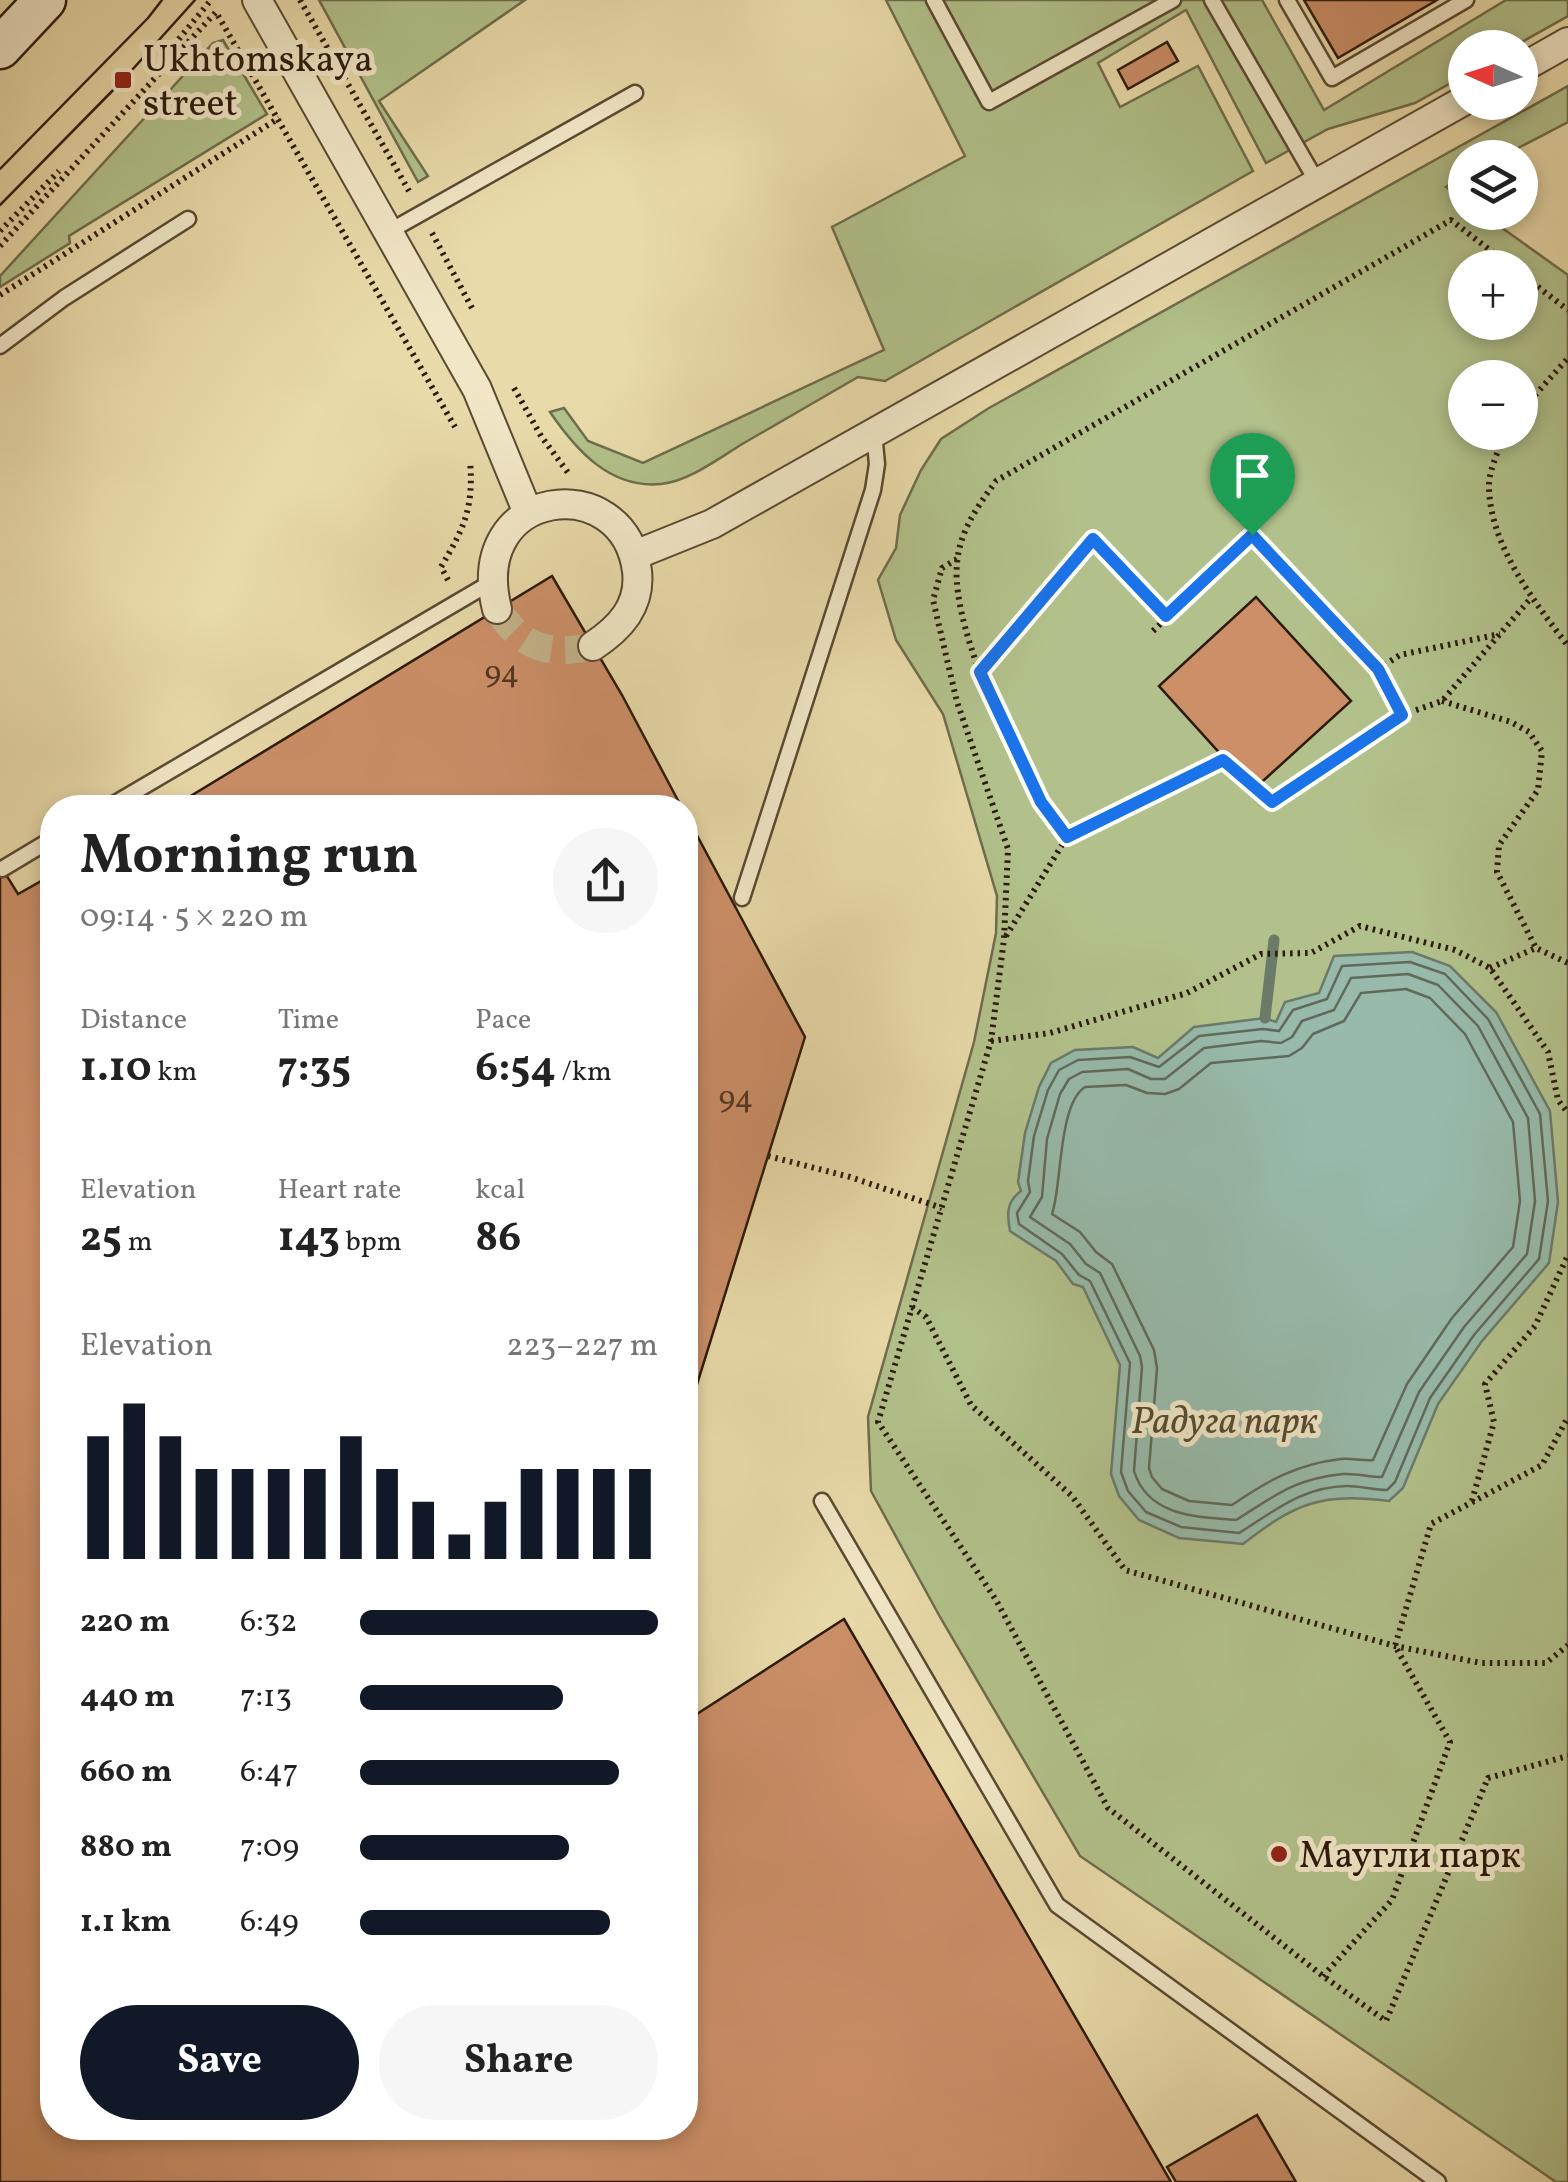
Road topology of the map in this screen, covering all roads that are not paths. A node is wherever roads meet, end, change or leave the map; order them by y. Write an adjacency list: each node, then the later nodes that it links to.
1 (45, 0): 9 (street)
2 (256, 0): 15 (street)
3 (934, 0): 4 (lane)
4 (1173, 0)
5 (1212, 0): 13 (lane)
6 (1286, 0): 7 (lane)
7 (1466, 0)
8 (1568, 42): 10 (street)
9 (0, 48)
10 (1538, 59)
11 (634, 92): 15 (lane)
12 (1448, 109): 13 (street)
13 (1317, 182): 17 (street)
14 (188, 219): 16 (lane)
15 (388, 232): 18 (street)
16 (0, 346)
17 (874, 433): 19 (street); 25 (lane)
18 (528, 513): 19 (street); 20 (street)
19 (635, 555): 21 (street)
20 (493, 596): 22 (lane)
21 (593, 646)
22 (131, 795)
23 (40, 846): 24 (lane)
24 (2, 869)
25 (742, 898)
26 (822, 1502): 27 (lane)
27 (1438, 2182)

